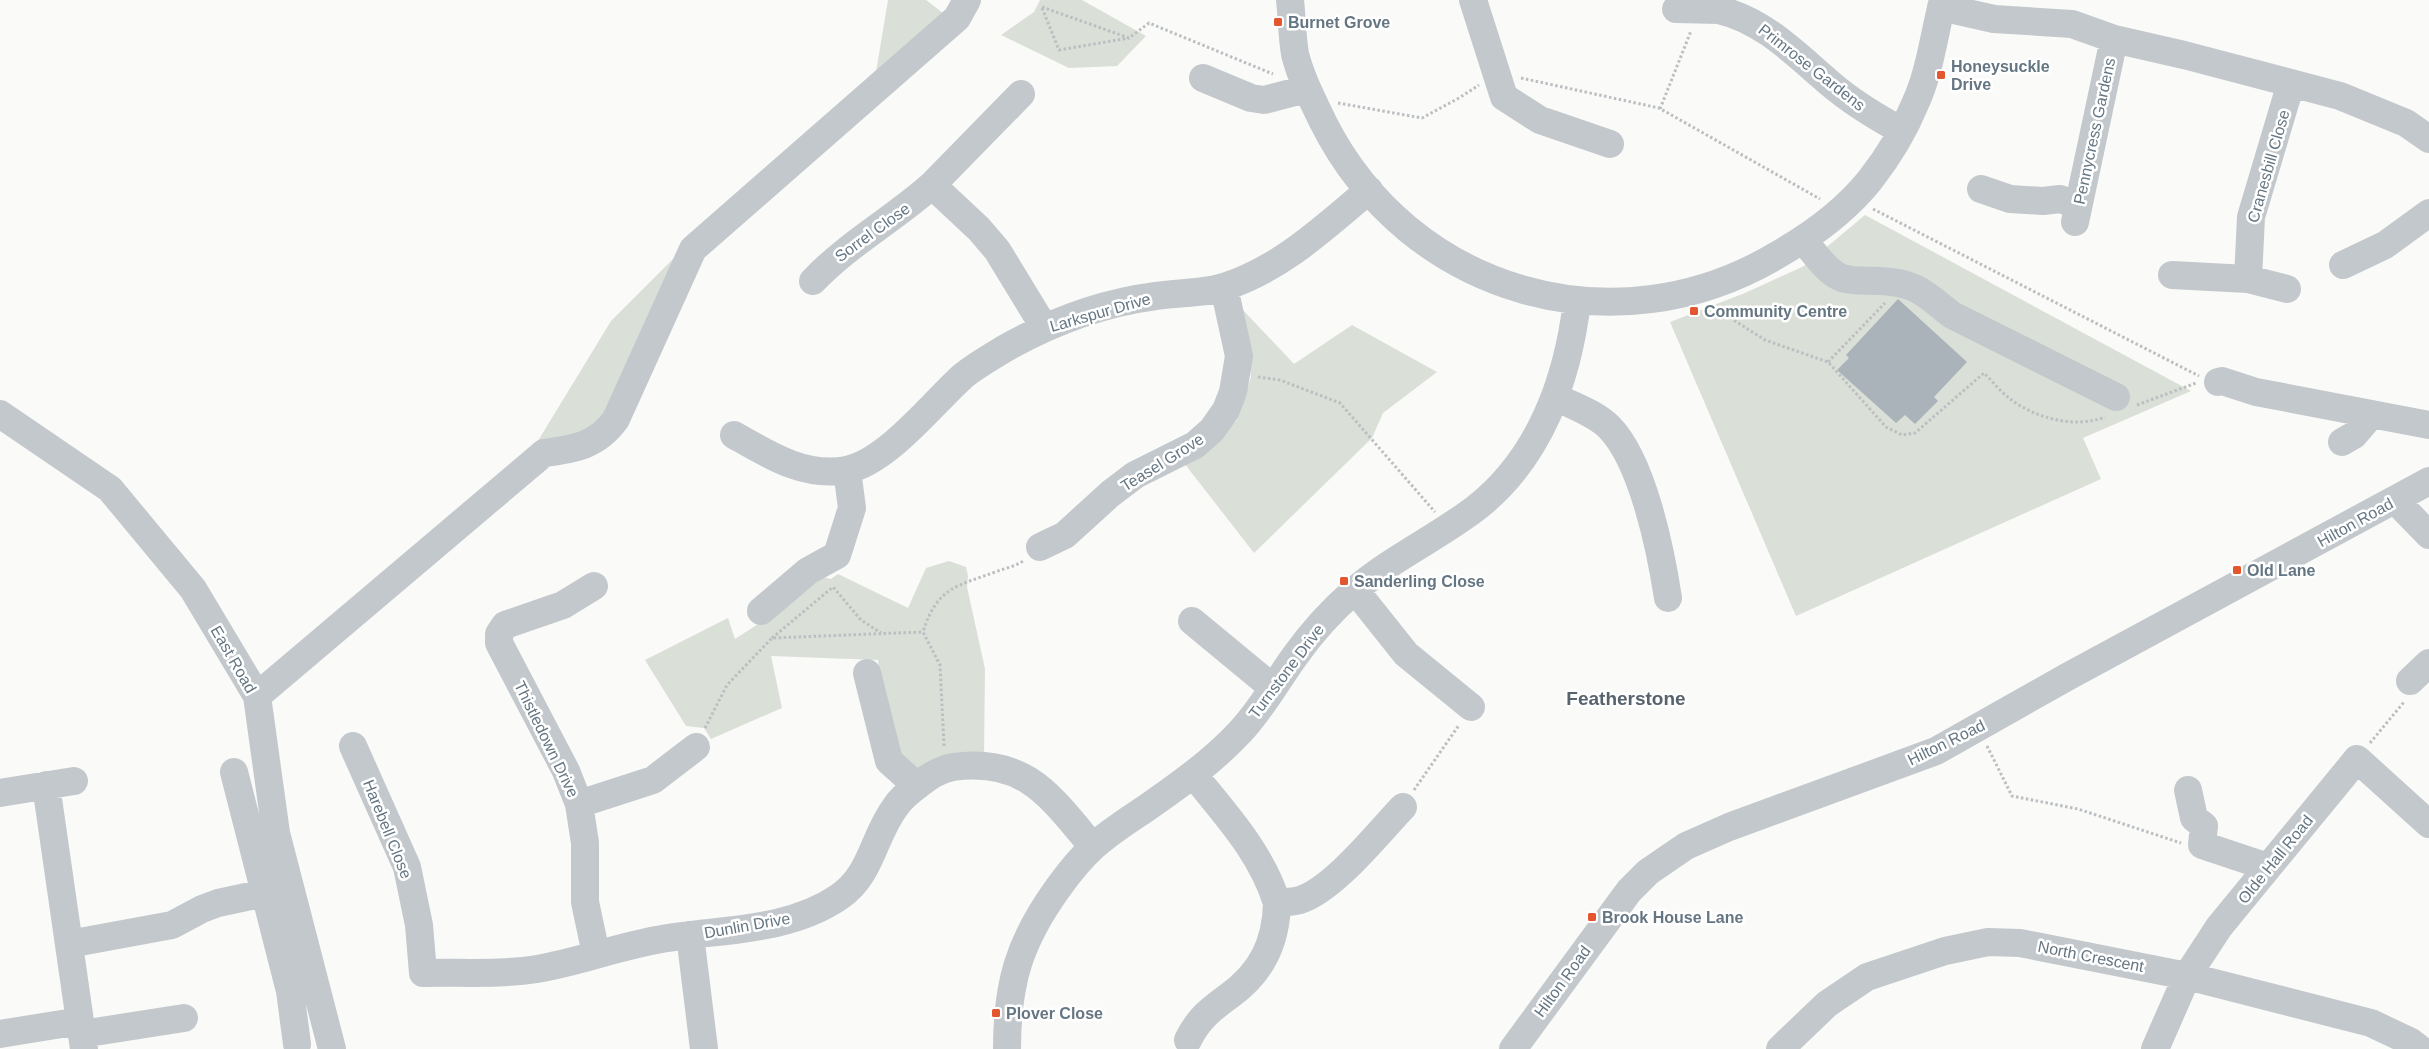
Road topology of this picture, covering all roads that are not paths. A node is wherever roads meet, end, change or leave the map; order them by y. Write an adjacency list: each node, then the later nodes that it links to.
1 (967, 0): 48 (street)
2 (1290, 0): 10 (street)
3 (1472, 0): 14 (street)
4 (1942, 4): 7 (street); 12 (street)
5 (1721, 5): 6 (street, Primrose Gardens); 12 (street, Primrose Gardens)
6 (1676, 8)
7 (2114, 39): 9 (street); 16 (street, Pennycress Gardens)
8 (1203, 78): 10 (street)
9 (2291, 83): 13 (street); 22 (street, Cranesbill Close)
10 (1306, 89): 17 (street)
11 (1021, 94): 15 (street, Sorrel Close)
12 (1902, 131): 19 (street)
13 (2429, 139)
14 (1610, 144)
15 (932, 185): 23 (street, Sorrel Close); 27 (street)
16 (1980, 189)
17 (1369, 190): 24 (street, Larkspur Drive); 26 (street)
18 (2429, 213): 20 (street)
19 (1803, 240): 26 (street); 30 (street)
20 (2343, 265)
21 (2172, 275): 22 (street)
22 (2248, 280): 25 (street)
23 (813, 281)
24 (1224, 287): 27 (street, Larkspur Drive); 40 (street, Teasel Grove)
25 (2287, 288)
26 (1577, 301): 29 (street, Turnstone Drive)
27 (1044, 326): 36 (street, Larkspur Drive)
28 (2212, 381): 32 (street)
29 (1556, 398): 42 (street, Turnstone Drive); 43 (street)
30 (2119, 407)
31 (0, 414): 48 (street, East Road)
32 (2370, 415): 33 (street); 35 (street)
33 (2429, 426)
34 (734, 436): 36 (street, Larkspur Drive)
35 (2342, 442)
36 (847, 470): 44 (street)
37 (2429, 481): 38 (street, Hilton Road)
38 (2395, 500): 39 (street); 78 (street, Hilton Road)
39 (2429, 534)
40 (1040, 547)
41 (594, 586): 58 (street, Thistledown Drive)
42 (1355, 590): 47 (street, Turnstone Drive); 49 (street)
43 (1668, 598)
44 (761, 611)
45 (1192, 621): 47 (street)
46 (867, 673): 55 (street)
47 (1273, 688): 53 (street, Turnstone Drive)
48 (257, 696): 75 (street, East Road)
49 (1471, 707)
50 (353, 746): 68 (street, Harebell Close)
51 (696, 747): 58 (street)
52 (234, 772): 63 (street)
53 (1193, 774): 61 (street, Turnstone Drive); 64 (street)
54 (74, 781): 56 (street)
55 (917, 786): 61 (street, Dunlin Drive); 65 (street, Dunlin Drive)
56 (22, 789): 66 (street)
57 (2188, 790): 62 (street)
58 (579, 804): 67 (street, Thistledown Drive)
59 (1403, 807): 64 (street)
60 (2429, 824): 62 (street, Olde Hall Road)
61 (1093, 847): 77 (street, Turnstone Drive)
62 (2268, 867): 69 (street, Olde Hall Road)
63 (265, 893): 66 (street); 74 (street)
64 (1277, 904): 73 (street)
65 (690, 936): 67 (street, Dunlin Drive); 76 (street)
66 (69, 944): 72 (street)
67 (596, 954): 68 (street, Dunlin Drive)
68 (423, 973)
69 (2187, 976): 79 (street, North Crescent); 80 (street, Olde Hall Road); 81 (street, North Crescent)
70 (184, 1018): 72 (street)
71 (0, 1034): 72 (street)
72 (82, 1035)
73 (1188, 1040)
74 (297, 1044)
75 (332, 1049)
76 (704, 1049)
77 (1007, 1049)
78 (1513, 1049)
79 (1780, 1049)
80 (2155, 1049)
81 (2420, 1049)

